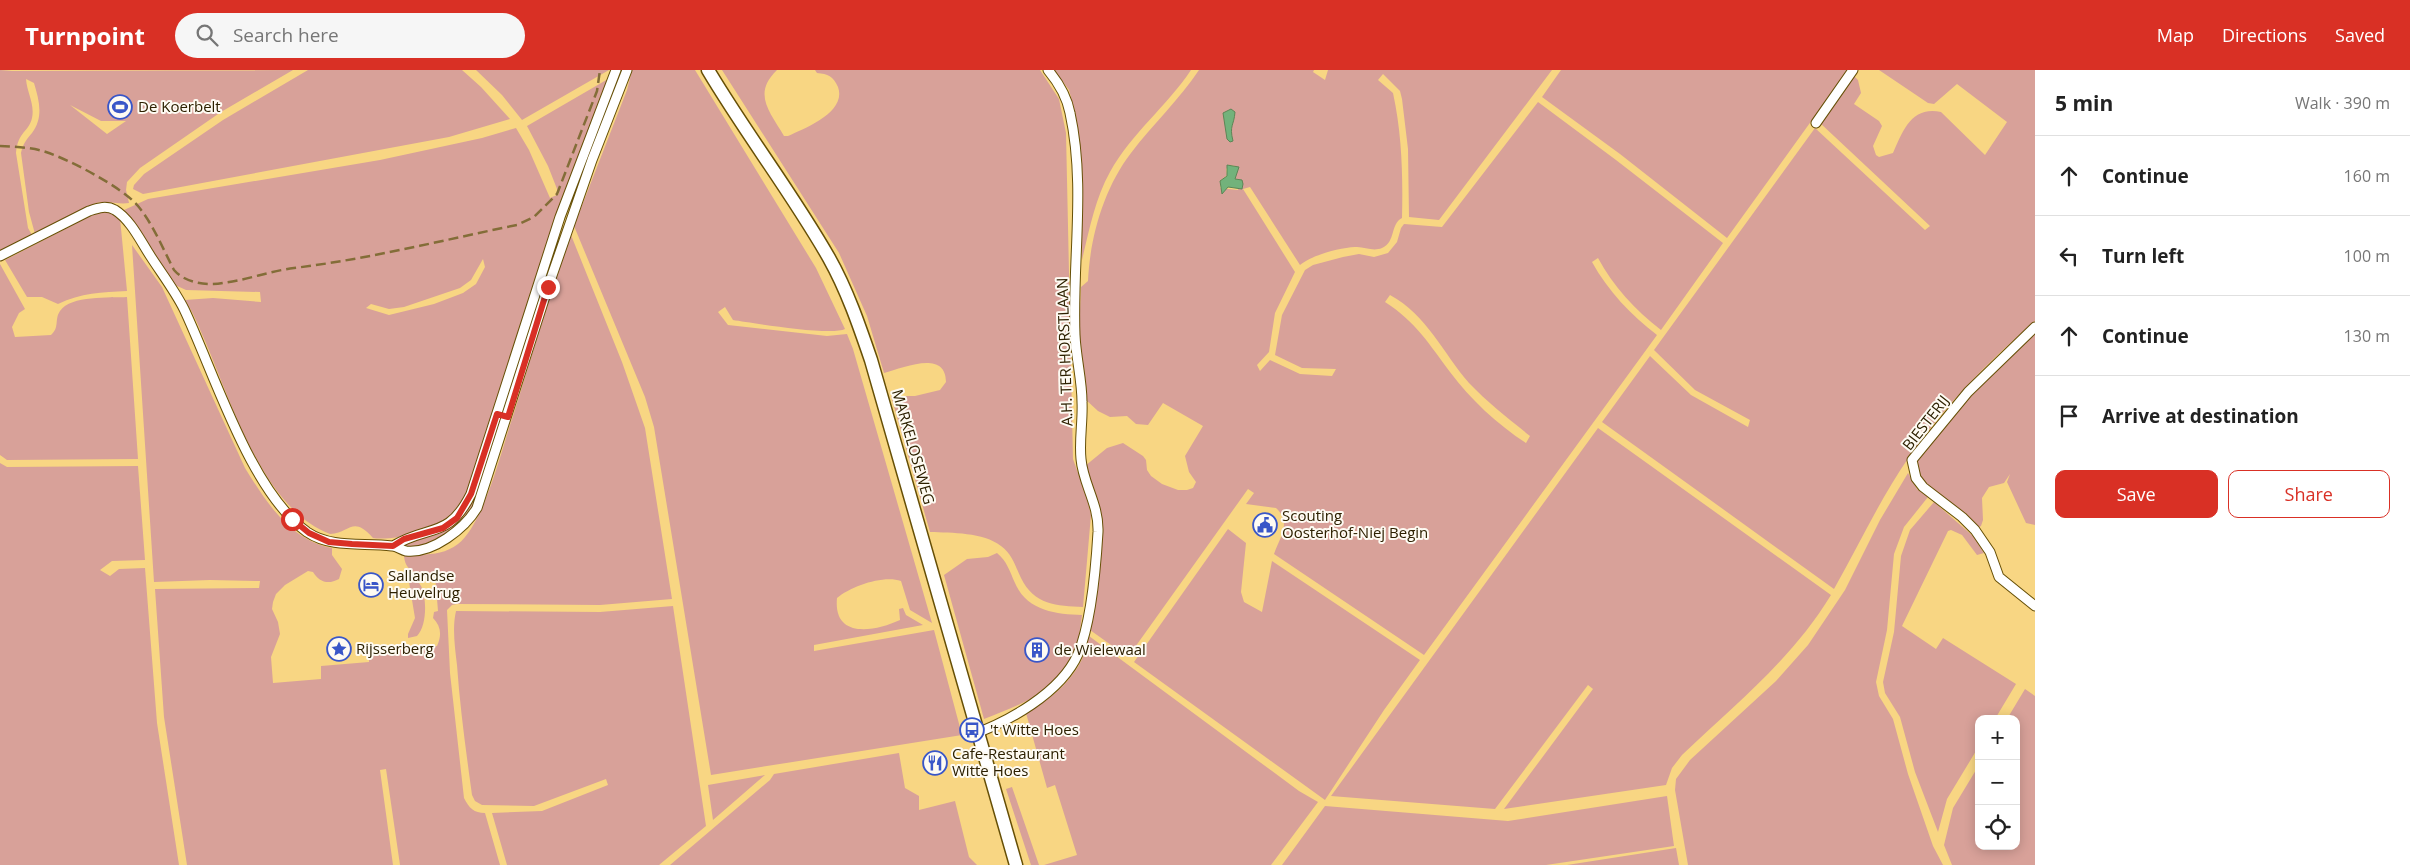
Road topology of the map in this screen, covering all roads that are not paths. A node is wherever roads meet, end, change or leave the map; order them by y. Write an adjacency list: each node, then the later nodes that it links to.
1 (616, 70): 9 (street)
2 (628, 70): 10 (street)
3 (708, 70): 13 (main road, MARKELOSEWEG)
4 (1048, 70): 13 (street, A.H. TER HORSTLAAN)
5 (1853, 70): 6 (street)
6 (1816, 123)
7 (0, 256): 11 (street)
8 (2035, 327): 12 (street, BIESTERIJ)
9 (497, 414): 10 (street); 11 (street)
10 (508, 417): 11 (street)
11 (393, 546)
12 (2035, 606)
13 (973, 734): 14 (main road, MARKELOSEWEG)
14 (1016, 865)

